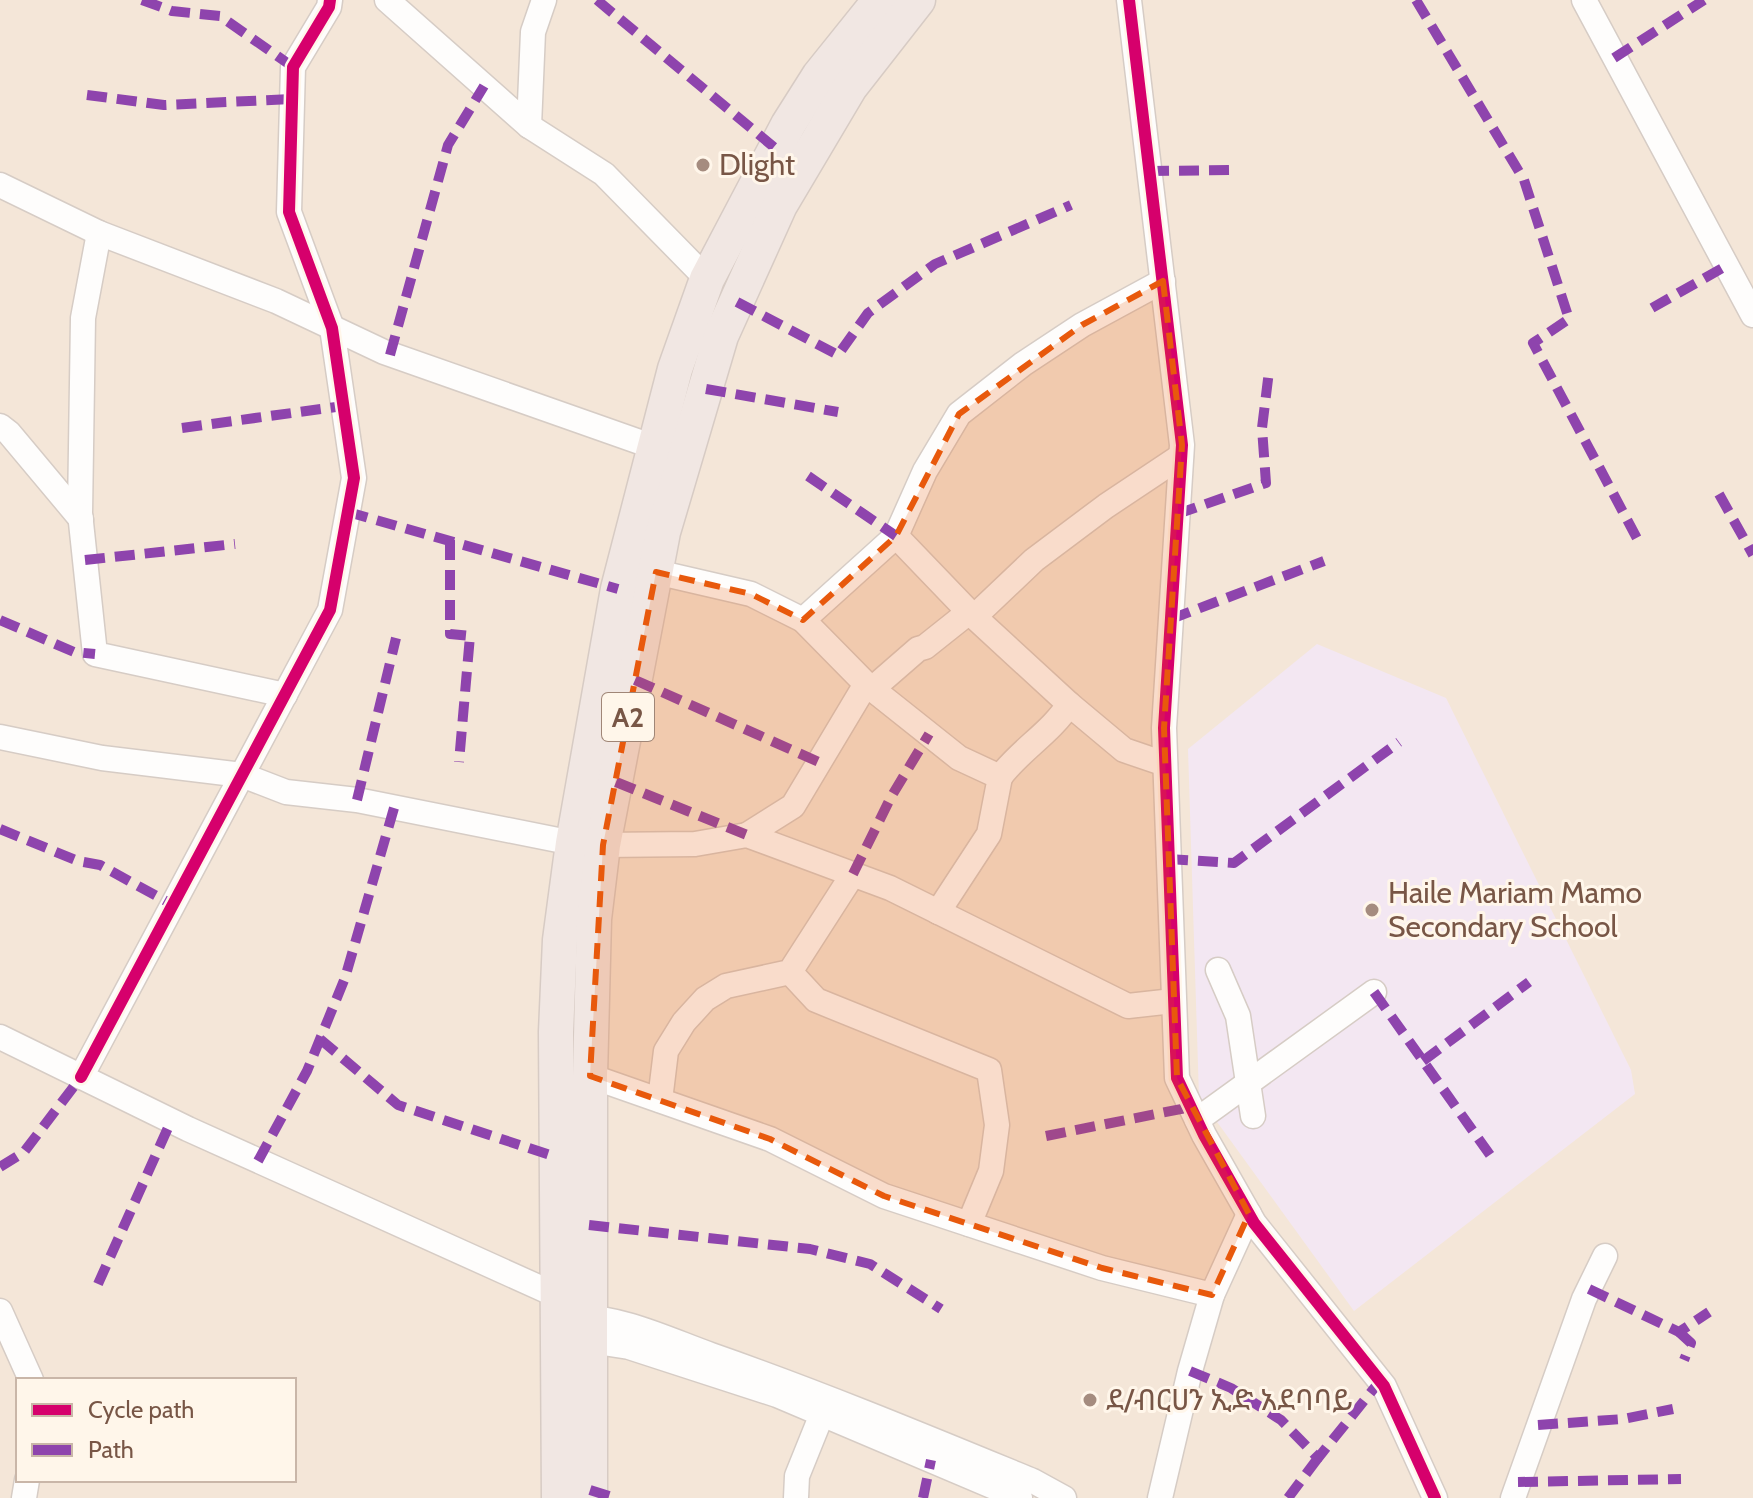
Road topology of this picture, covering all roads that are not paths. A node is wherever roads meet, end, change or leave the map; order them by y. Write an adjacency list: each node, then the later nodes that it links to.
1 (330, 0): 14 (street)
2 (387, 0): 8 (street)
3 (544, 0): 8 (street)
4 (880, 0): 11 (highway, A2)
5 (918, 0): 20 (highway, A2)
6 (1129, 0): 12 (street)
7 (1584, 0): 13 (street)
8 (529, 126): 11 (street)
9 (0, 185): 10 (street)
10 (99, 233): 14 (street); 18 (street)
11 (707, 279): 16 (highway, A2)
12 (1163, 281): 17 (street); 19 (street)
13 (1753, 315)
14 (332, 328): 16 (street); 24 (street)
15 (0, 426): 18 (street)
16 (654, 447): 31 (highway, A2)
17 (1181, 456): 21 (street); 27 (street)
18 (81, 519): 24 (street)
19 (896, 536): 21 (street); 22 (street)
20 (656, 572): 22 (street); 31 (highway, A2)
21 (972, 615): 23 (street); 25 (street)
22 (803, 620): 23 (street)
23 (869, 686): 29 (street); 30 (street)
24 (285, 695): 28 (street)
25 (1069, 704): 27 (street); 29 (street)
26 (0, 737): 28 (street)
27 (1165, 764): 37 (street)
28 (242, 775): 31 (street); 40 (street)
29 (1000, 777): 33 (street)
30 (747, 835): 31 (street); 32 (street)
31 (588, 844): 39 (highway, A2); 50 (highway, A2)
32 (853, 874): 33 (street); 35 (street)
33 (938, 912): 37 (street)
34 (1218, 970): 41 (street)
35 (790, 972): 42 (street); 46 (street)
36 (1374, 992): 41 (street)
37 (1173, 1001): 44 (street)
38 (0, 1037): 40 (street)
39 (590, 1076): 42 (street); 50 (highway, A2)
40 (81, 1077): 50 (street)
41 (1248, 1083): 43 (street); 44 (street)
42 (660, 1100): 46 (street)
43 (1253, 1116)
44 (1197, 1120): 45 (street)
45 (1249, 1214): 48 (street); 59 (street)
46 (969, 1224): 48 (street)
47 (1605, 1256): 60 (street)
48 (1212, 1295): 58 (street)
49 (0, 1311): 51 (street)
50 (571, 1321): 52 (street); 53 (highway, A2); 54 (highway, A2); 57 (street)
51 (30, 1378)
52 (822, 1414): 55 (street); 56 (street)
53 (559, 1498)
54 (590, 1498)
55 (796, 1498)
56 (1020, 1498)
57 (1064, 1498)
58 (1160, 1498)
59 (1435, 1498)
60 (1513, 1498)

